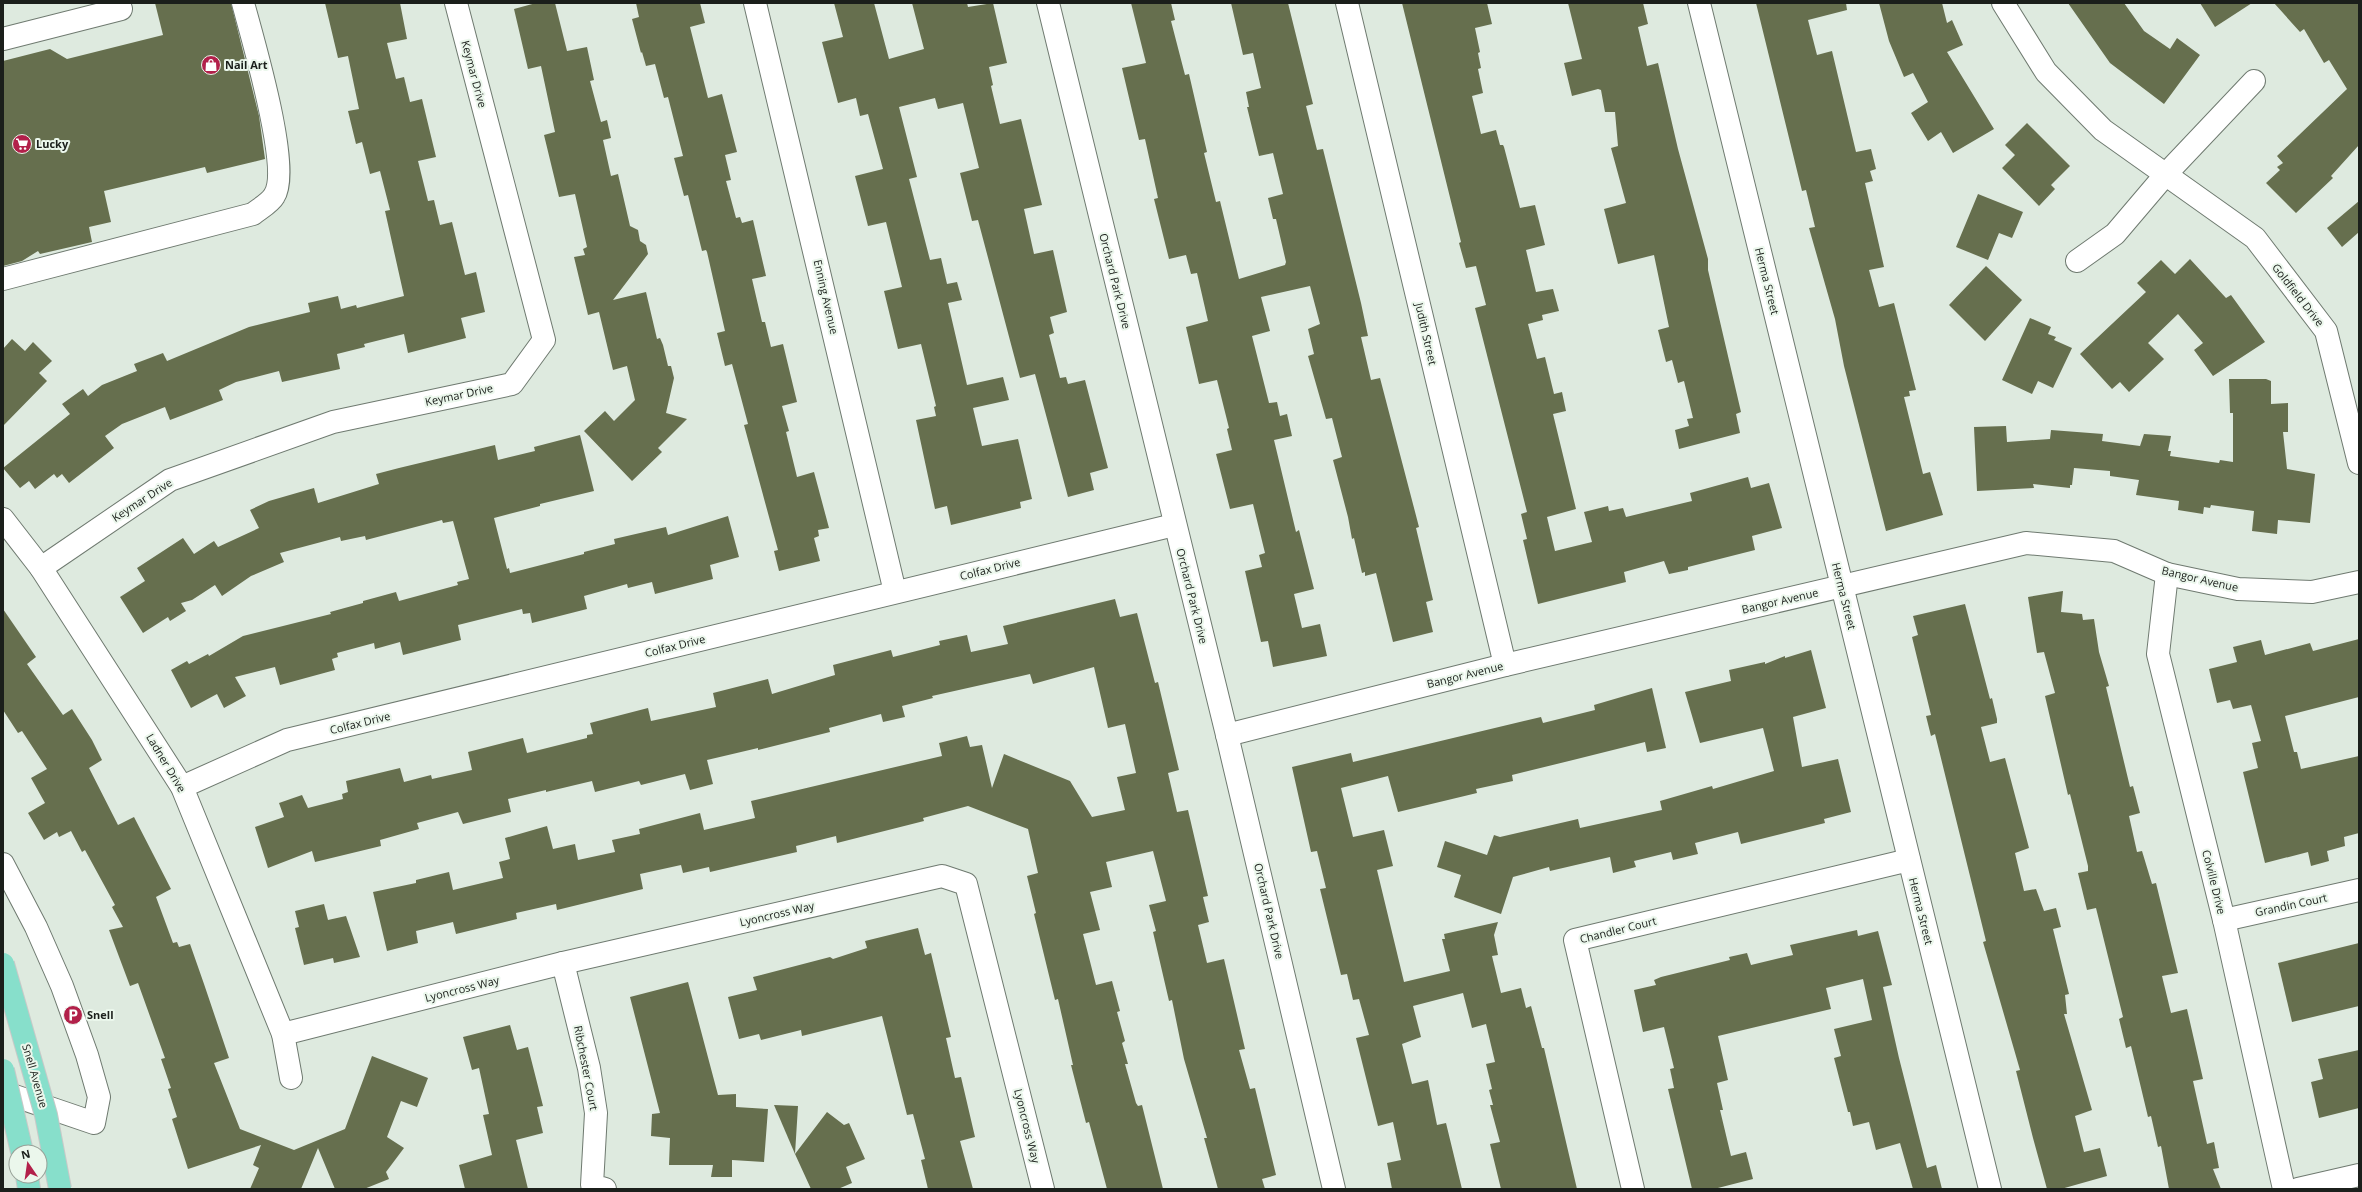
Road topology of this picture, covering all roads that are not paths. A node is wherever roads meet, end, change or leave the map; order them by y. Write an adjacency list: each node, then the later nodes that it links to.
1 (120, 3): 9 (street)
2 (243, 3): 13 (street)
3 (456, 3): 17 (street, Keymar Drive)
4 (755, 3): 21 (street, Enning Avenue)
5 (1048, 3): 16 (street, Orchard Park Drive)
6 (1347, 3): 22 (street, Judith Street)
7 (1699, 3): 20 (street, Herma Street)
8 (2003, 3): 11 (street, Goldfield Drive)
9 (3, 39)
10 (2254, 81): 11 (street)
11 (2166, 174): 12 (street); 14 (street, Goldfield Drive)
12 (2077, 261)
13 (3, 279)
14 (2359, 463)
15 (3, 520): 17 (street, Ladner Drive)
16 (1174, 525): 21 (street, Colfax Drive); 23 (street, Orchard Park Drive)
17 (41, 568): 24 (street, Ladner Drive)
18 (2167, 574): 19 (street, Bangor Avenue); 20 (street, Bangor Avenue); 28 (street, Colville Drive)
19 (2359, 582)
20 (1842, 587): 22 (street, Bangor Avenue); 25 (street, Herma Street)
21 (895, 592): 24 (street, Colfax Drive)
22 (1505, 665): 23 (street, Bangor Avenue)
23 (1227, 735): 40 (street, Orchard Park Drive)
24 (182, 786): 31 (street, Ladner Drive)
25 (1909, 860): 41 (street, Chandler Court); 42 (street, Herma Street)
26 (3, 864): 34 (street)
27 (2359, 890): 28 (street, Grandin Court)
28 (2224, 920): 43 (street, Colville Drive)
29 (563, 963): 31 (street, Lyoncross Way); 38 (street, Ribchester Court); 39 (street, Lyoncross Way)
30 (3, 964): 37 (main road, Snell Avenue, bridge)
31 (283, 1034): 33 (street, Ladner Drive)
32 (3, 1070): 35 (main road, bridge)
33 (292, 1078)
34 (3, 1092)
35 (20, 1144)
36 (2359, 1175): 44 (street)
37 (60, 1189)
38 (605, 1189)
39 (1043, 1189)
40 (1334, 1189)
41 (1633, 1189)
42 (1990, 1189)
43 (2284, 1189)
44 (2298, 1189)

